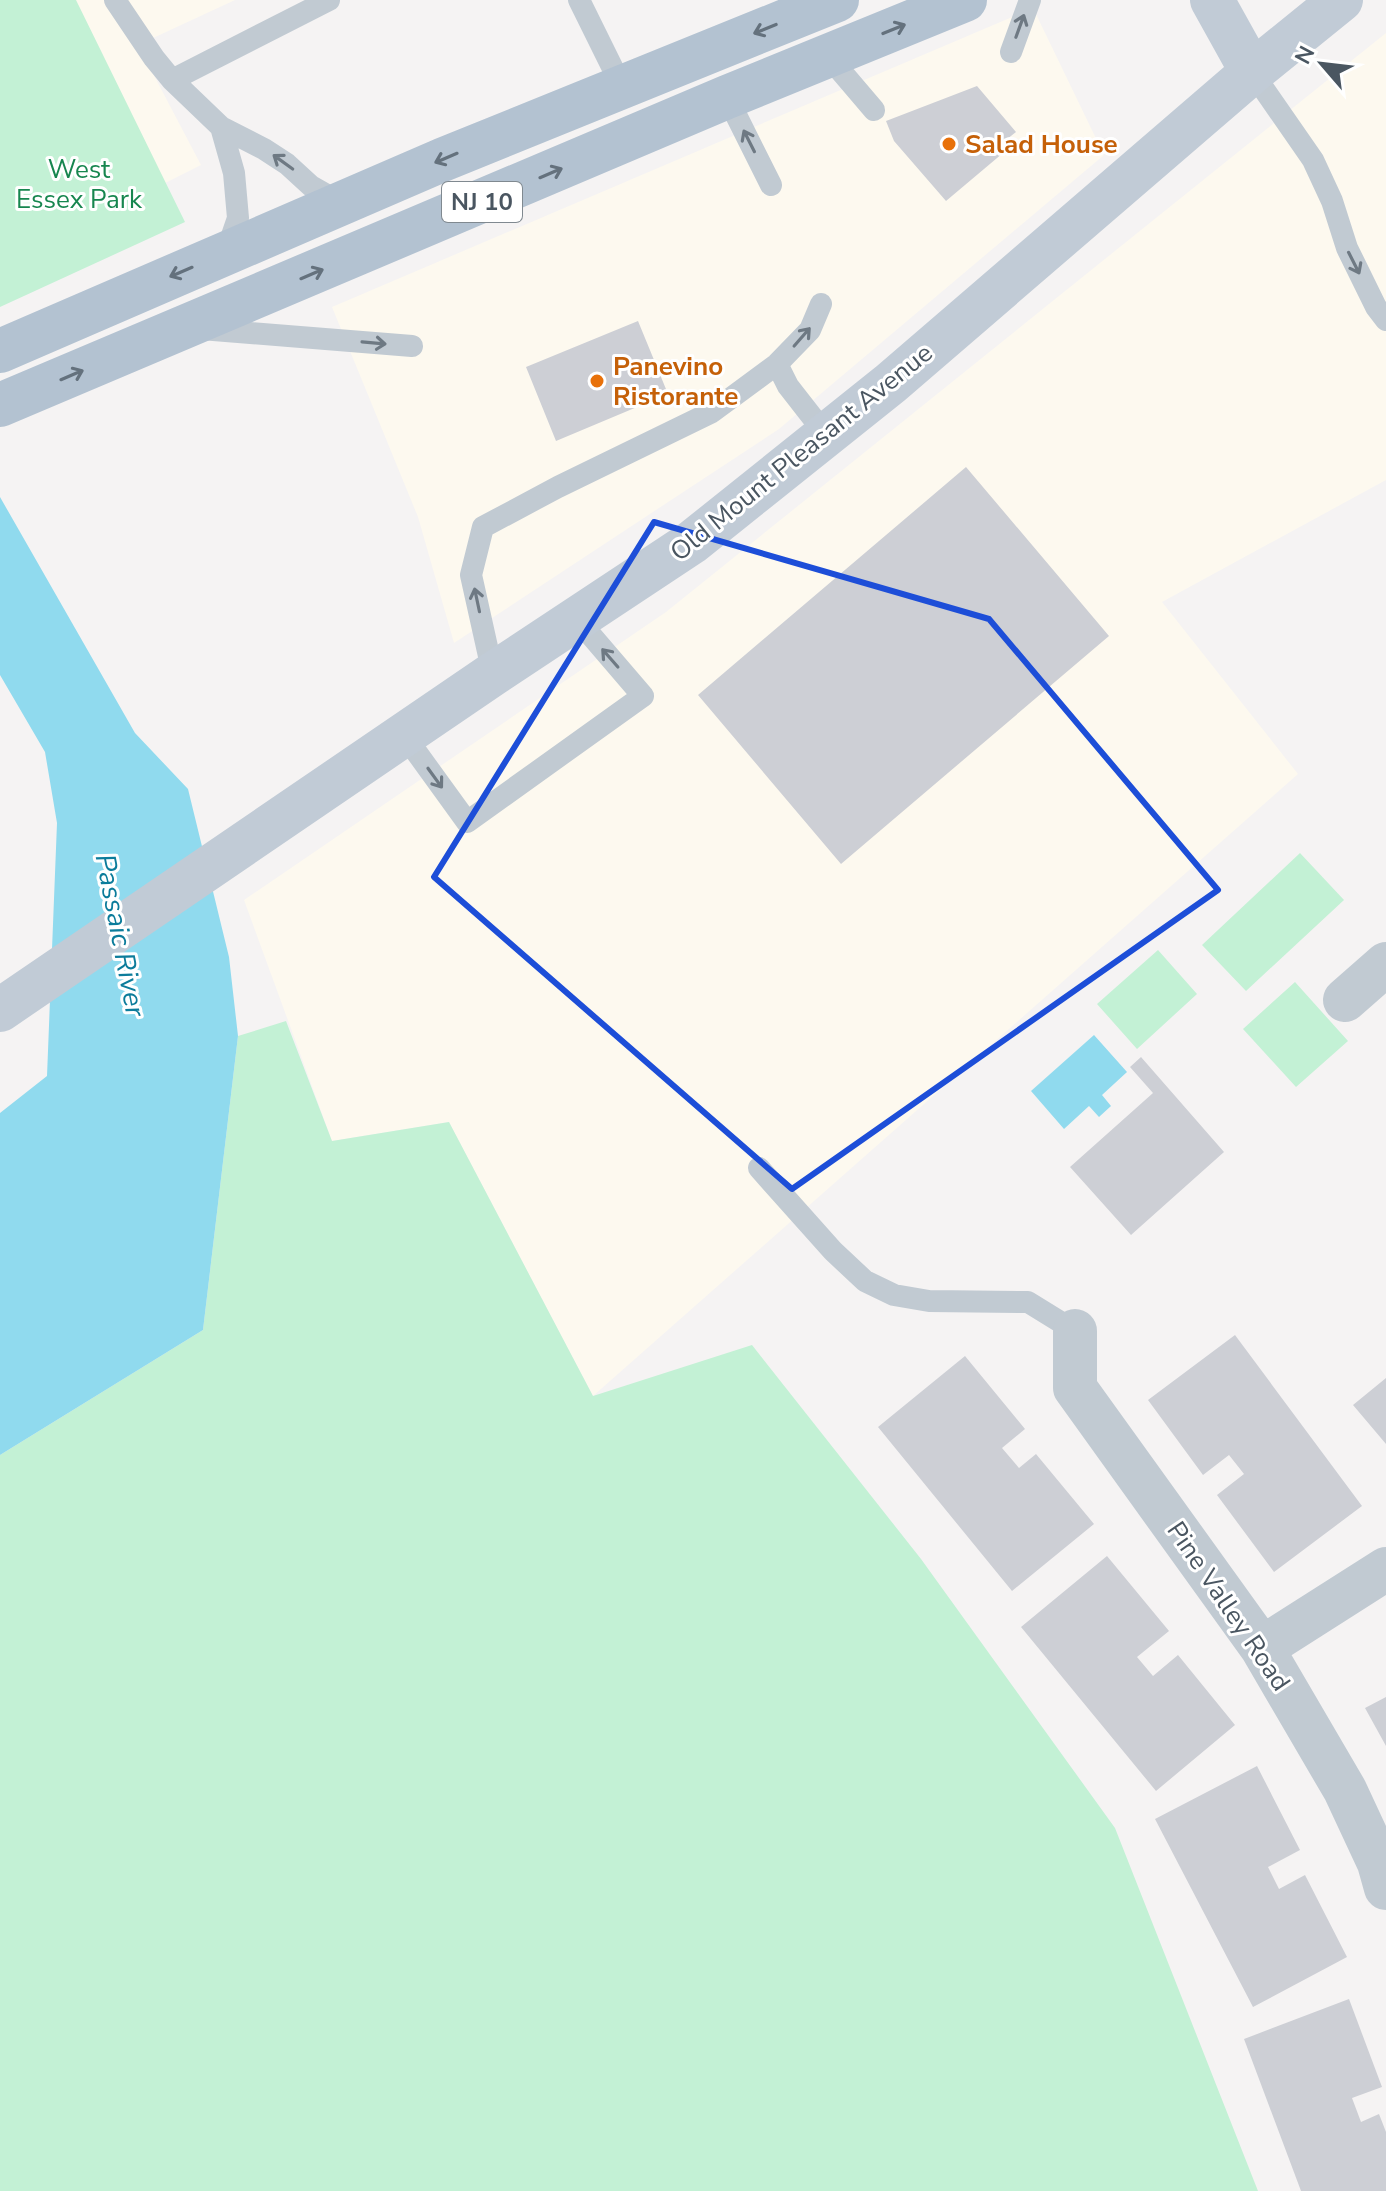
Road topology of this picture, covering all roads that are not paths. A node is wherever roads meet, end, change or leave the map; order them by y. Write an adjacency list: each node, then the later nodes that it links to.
1 (115, 0): 12 (lane)
2 (329, 0): 12 (lane)
3 (579, 0): 13 (lane)
4 (837, 0): 13 (main road, NJ 10, one-way to 13)
5 (965, 0): 10 (main road, NJ 10, one-way to 5)
6 (1030, 0): 9 (lane, one-way to 6)
7 (1212, 0): 11 (street)
8 (1341, 0): 11 (street, Old Mount Pleasant Avenue)
9 (1011, 52)
10 (828, 56): 14 (main road, NJ 10); 15 (lane)
11 (1252, 72): 21 (lane, one-way to 21); 27 (street, Old Mount Pleasant Avenue)
12 (172, 80): 16 (lane)
13 (622, 87): 18 (main road, NJ 10, one-way to 18)
14 (727, 97): 17 (lane, one-way to 14); 22 (main road, NJ 10, one-way to 14)
15 (874, 110)
16 (221, 127): 18 (lane, one-way to 16); 19 (lane)
17 (771, 185)
18 (341, 203): 19 (main road, NJ 10)
19 (226, 253): 24 (main road, NJ 10, one-way to 24)
20 (821, 304): 25 (lane, one-way to 20)
21 (1386, 320)
22 (184, 328): 23 (lane, one-way to 23); 26 (main road, NJ 10, one-way to 22)
23 (412, 346)
24 (0, 351)
25 (777, 364): 27 (lane); 29 (lane, one-way to 25)
26 (0, 405)
27 (827, 436): 28 (street, Old Mount Pleasant Avenue)
28 (577, 619): 29 (street, Old Mount Pleasant Avenue); 30 (lane, one-way to 28)
29 (493, 674): 30 (street, Old Mount Pleasant Avenue)
30 (404, 735): 32 (street, Old Mount Pleasant Avenue)
31 (1386, 964): 33 (street)
32 (17, 998)
33 (1345, 1000)
34 (759, 1168): 35 (lane)
35 (1075, 1331): 37 (street, Pine Valley Road)
36 (1386, 1569): 37 (street)
37 (1262, 1648): 38 (street, Pine Valley Road)
38 (1386, 1888)

